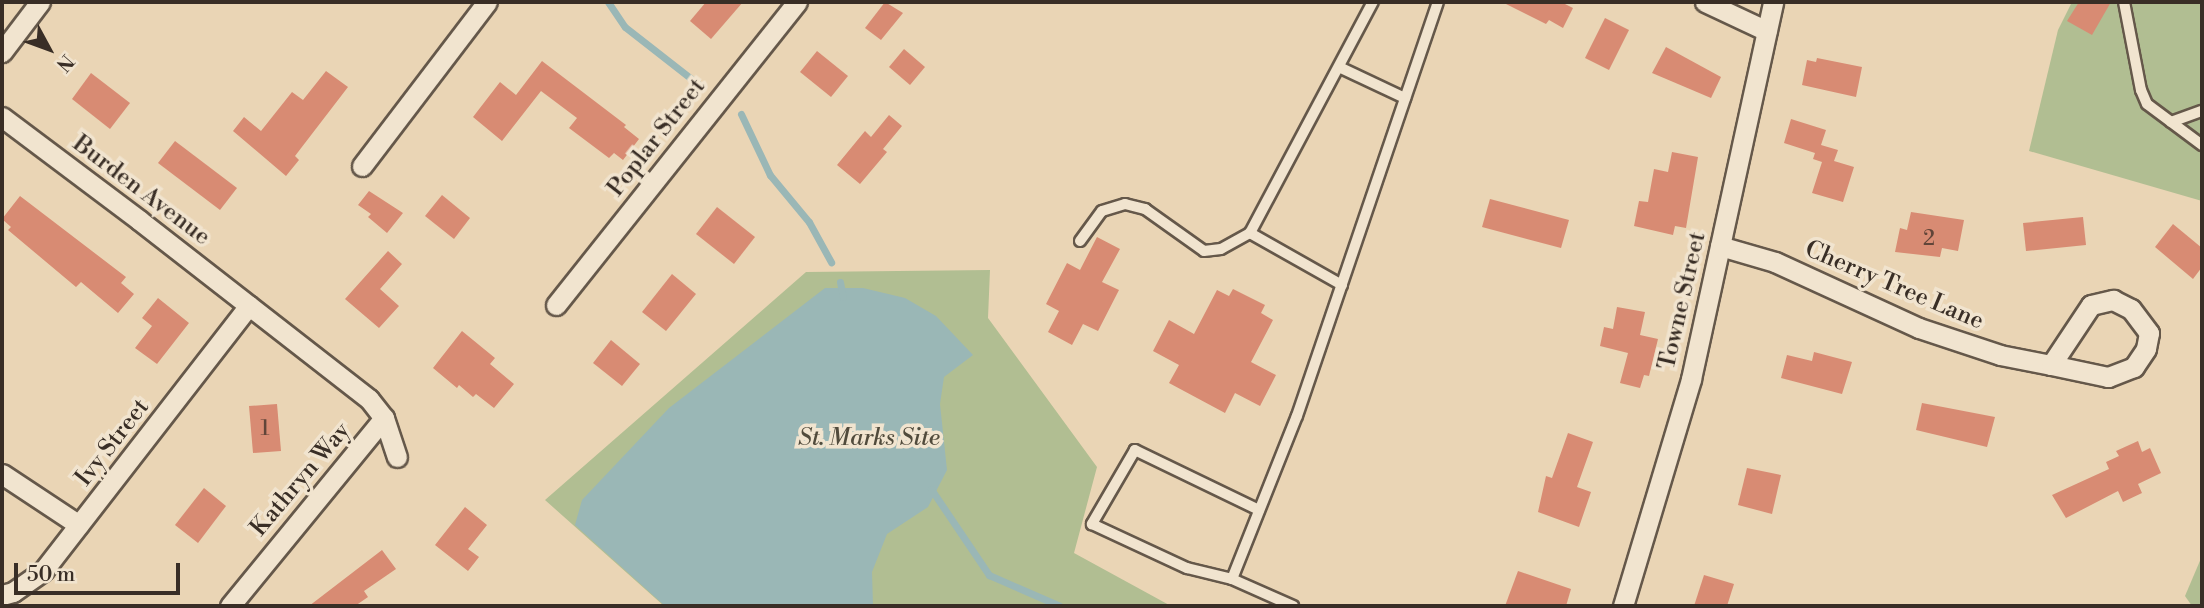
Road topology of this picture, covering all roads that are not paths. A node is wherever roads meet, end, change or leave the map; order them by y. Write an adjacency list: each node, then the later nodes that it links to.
1 (40, 2): 10 (street)
2 (487, 2): 17 (street)
3 (797, 2): 23 (street, Poplar Street)
4 (1373, 2): 11 (lane)
5 (1438, 2): 12 (lane)
6 (1705, 2): 9 (street)
7 (1773, 2): 9 (street, Towne Street)
8 (2124, 2): 15 (lane)
9 (1767, 31): 20 (street, Towne Street)
10 (2, 52)
11 (1339, 67): 12 (lane); 18 (lane)
12 (1405, 98): 21 (lane)
13 (2202, 111): 15 (lane)
14 (2, 117): 22 (street, Burden Avenue)
15 (2171, 122): 16 (lane)
16 (2202, 145)
17 (362, 166)
18 (1250, 233): 19 (lane); 21 (lane)
19 (1080, 241)
20 (1720, 246): 24 (street, Cherry Tree Lane); 34 (street, Towne Street)
21 (1342, 285): 28 (lane)
22 (249, 305): 25 (street, Burden Avenue); 29 (street, Ivy Street)
23 (556, 305)
24 (2051, 365): 24 (street, Cherry Tree Lane)
25 (384, 418): 26 (street); 32 (street, Kathryn Way)
26 (397, 457)
27 (2, 474): 29 (street)
28 (1259, 510): 30 (lane); 30 (lane)
29 (79, 526): 31 (street, Ivy Street)
30 (1232, 579): 33 (lane)
31 (2, 596)
32 (230, 606)
33 (1293, 606)
34 (1623, 606)

